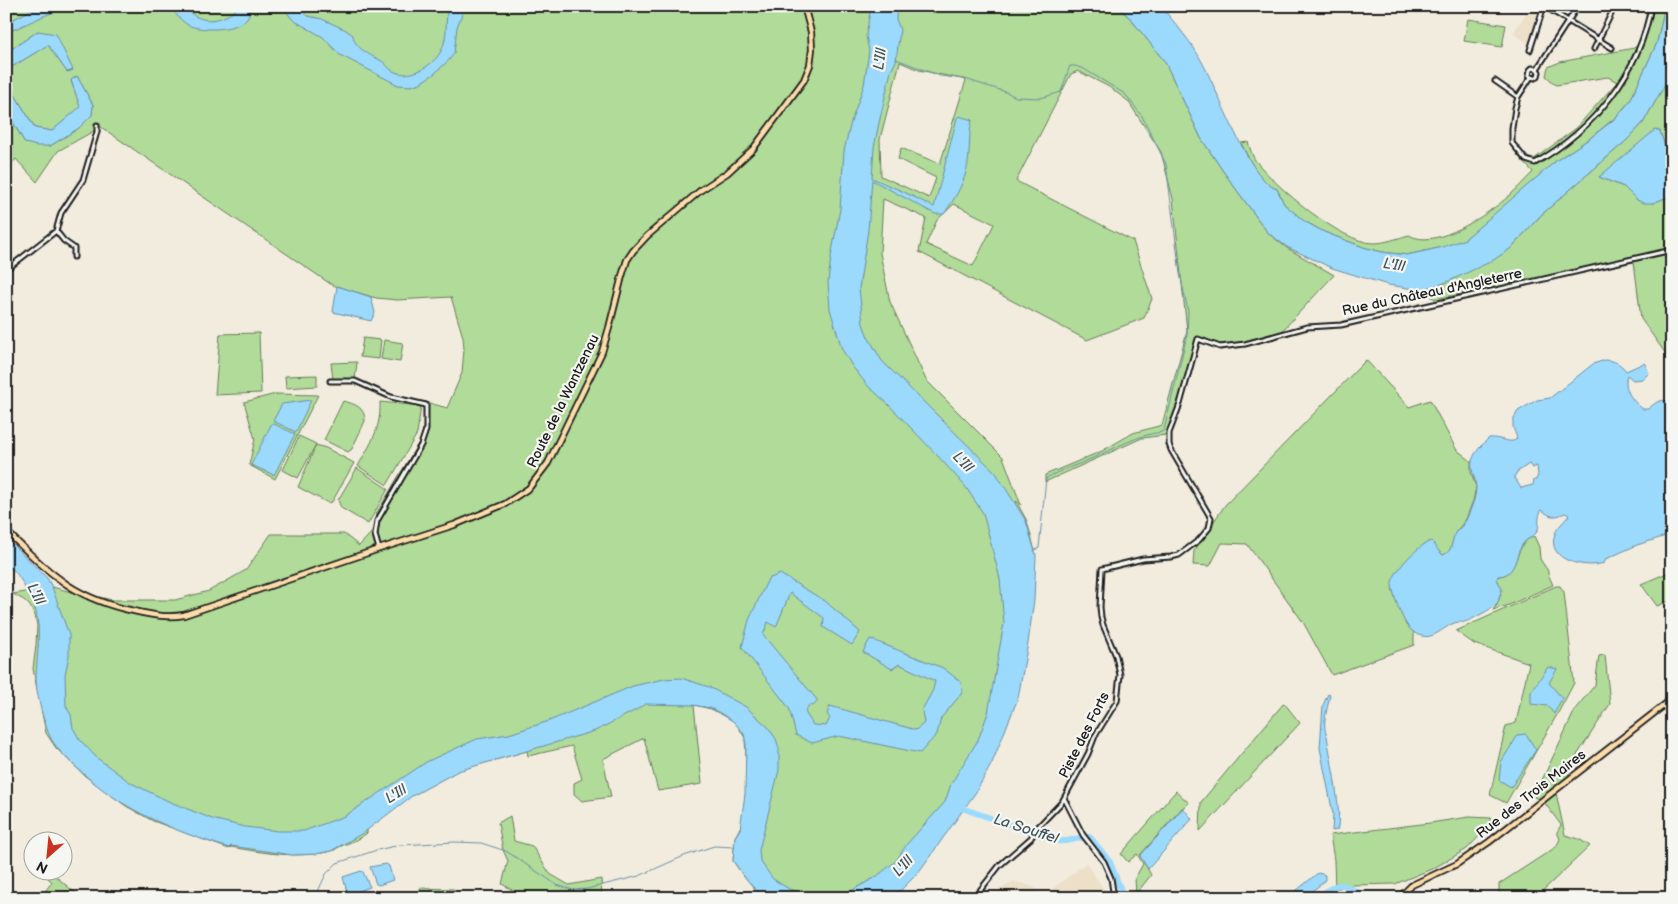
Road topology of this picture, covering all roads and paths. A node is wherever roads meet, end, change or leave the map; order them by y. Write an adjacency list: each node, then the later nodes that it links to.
1 (804, 6): 23 (main road, Route de la Wantzenau)
2 (1544, 6): 6 (street); 10 (street)
3 (1578, 6): 6 (street)
4 (1615, 6): 7 (street)
5 (1651, 6): 14 (street)
6 (1568, 22): 7 (street); 11 (street)
7 (1599, 41): 8 (street); 9 (street)
8 (1612, 48)
9 (1594, 49)
10 (1530, 50)
11 (1537, 69): 12 (street); 12 (street)
12 (1531, 77): 14 (street)
13 (1495, 82): 14 (street)
14 (1518, 97)
15 (97, 125): 16 (street)
16 (56, 231): 18 (street); 19 (street)
17 (1672, 250): 20 (street, Rue du Château d'Angleterre)
18 (74, 257)
19 (6, 270)
20 (1198, 339): 25 (street, Piste des Forts)
21 (330, 381): 23 (street)
22 (6, 531): 23 (main road, Route de la Wantzenau)
23 (379, 549)
24 (1672, 698): 28 (main road, Rue des Trois Maires)
25 (1064, 798): 26 (street, Piste des Forts); 27 (street)
26 (974, 898)
27 (1114, 898)
28 (1399, 898)

